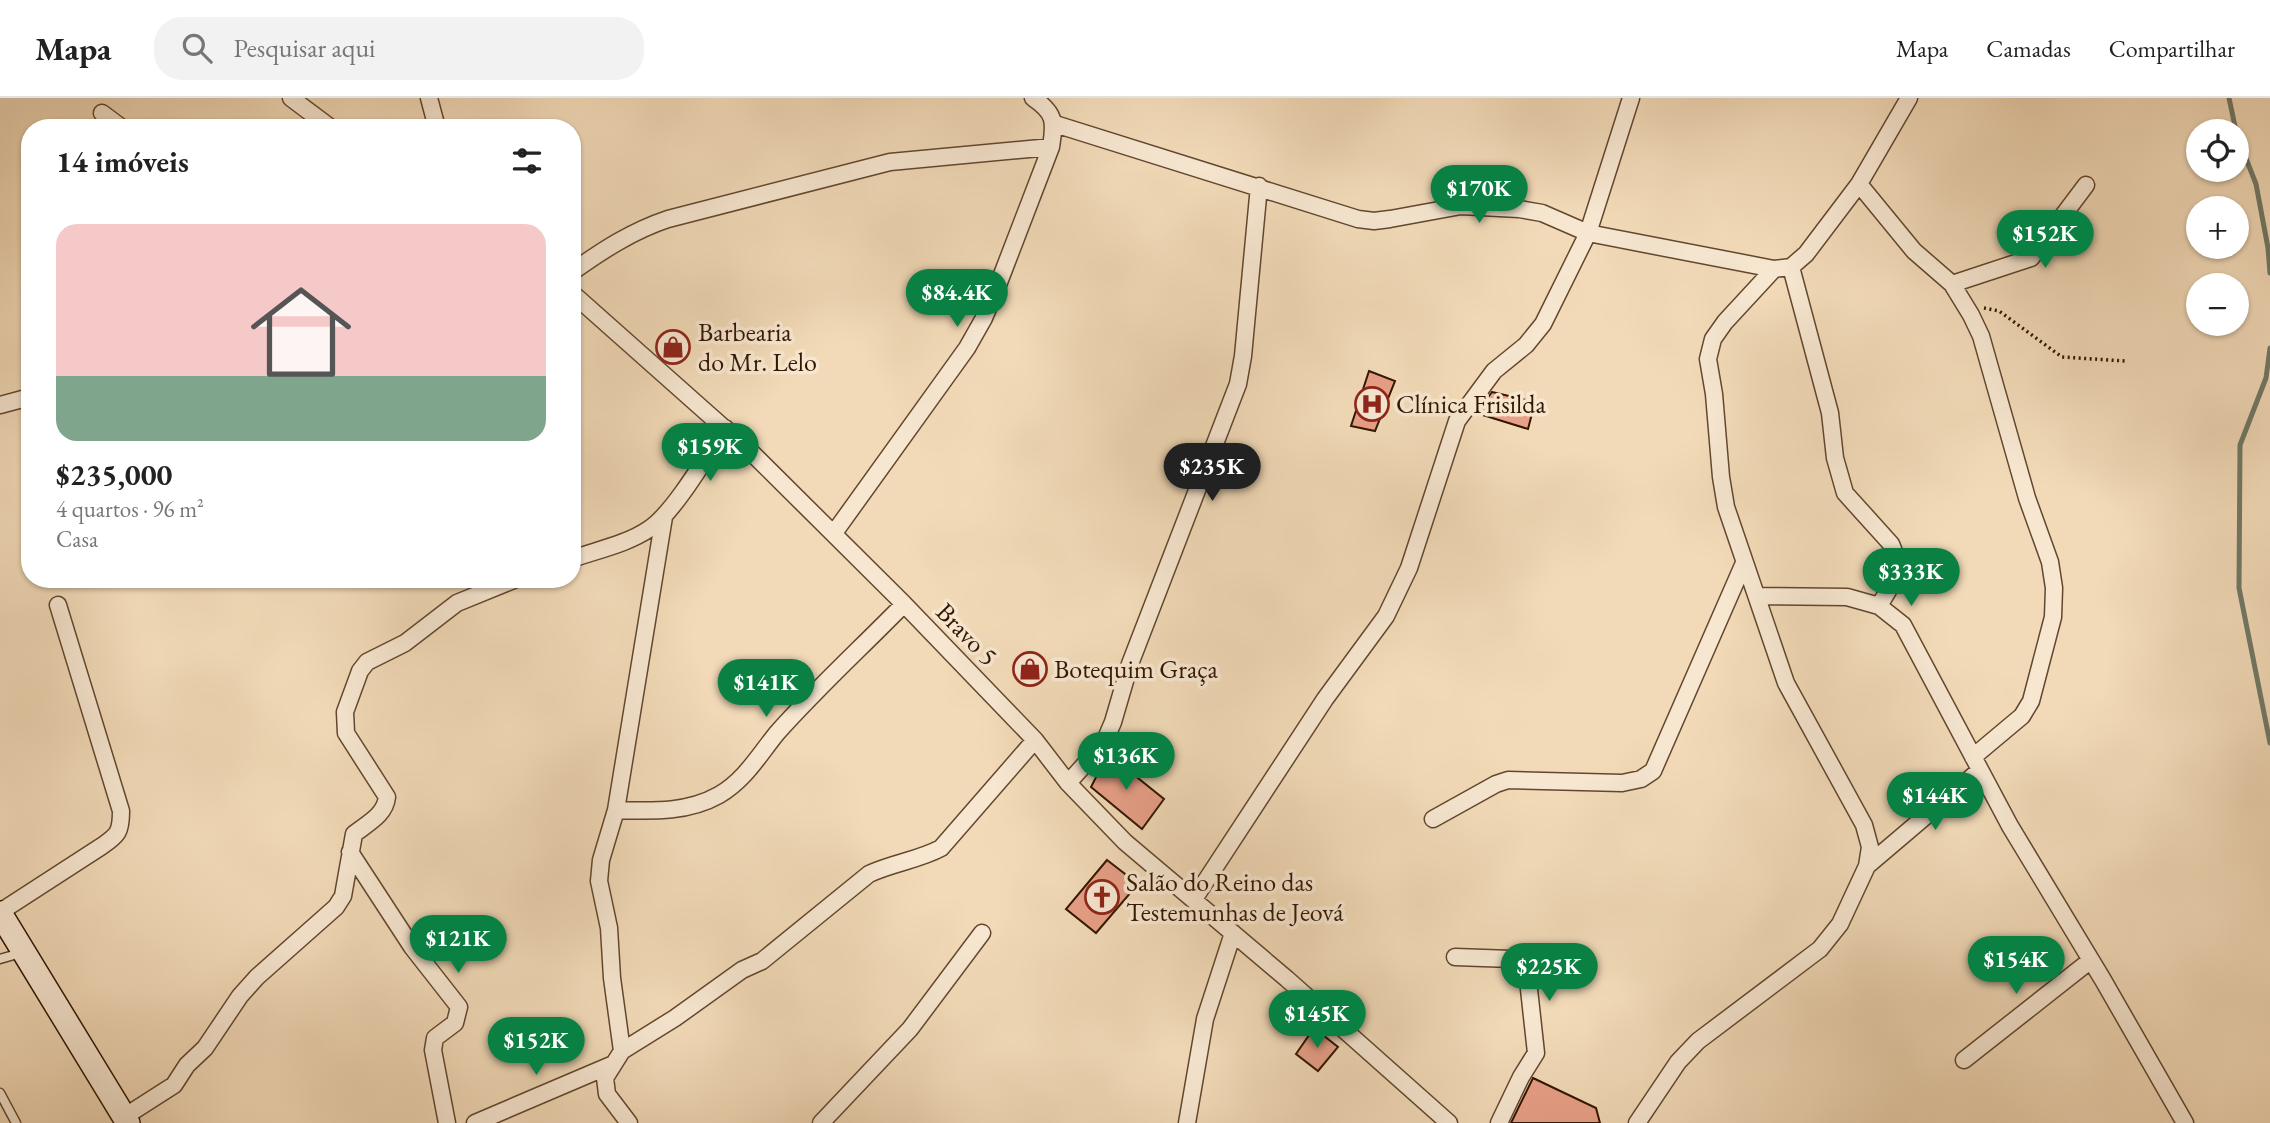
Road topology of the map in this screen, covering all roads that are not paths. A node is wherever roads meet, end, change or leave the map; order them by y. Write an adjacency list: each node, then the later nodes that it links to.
1 (291, 98): 8 (street)
2 (429, 98): 9 (street)
3 (1033, 98): 10 (street)
4 (1631, 98): 15 (street)
5 (1909, 98): 12 (street)
6 (102, 113): 7 (street)
7 (110, 119)
8 (319, 119)
9 (435, 119)
10 (1055, 124): 11 (street); 14 (street)
11 (1051, 147): 16 (street); 25 (street)
12 (1859, 184): 17 (street); 19 (street)
13 (2086, 185): 19 (street)
14 (1259, 186): 15 (street); 35 (street)
15 (1588, 233): 18 (street); 40 (street)
16 (581, 266)
17 (1791, 267): 18 (street); 32 (street)
18 (1774, 269): 27 (street)
19 (1952, 284): 34 (street)
20 (581, 301): 23 (street, Bravo 5)
21 (21, 399): 22 (street)
22 (0, 405)
23 (725, 428): 24 (street); 25 (street, Bravo 5)
24 (664, 517): 26 (street); 36 (street)
25 (834, 533): 30 (street, Bravo 5)
26 (581, 556)
27 (1744, 563): 29 (street); 37 (street)
28 (494, 588): 38 (street)
29 (1756, 596): 32 (street); 39 (street)
30 (904, 604): 33 (street, Bravo 5); 36 (street)
31 (58, 605): 41 (street)
32 (1879, 606): 34 (street)
33 (1035, 740): 35 (street, Bravo 5); 48 (street)
34 (1976, 763): 39 (street); 47 (street)
35 (1068, 783): 40 (street, Bravo 5)
36 (616, 810): 48 (street)
37 (1433, 819)
38 (350, 852): 52 (street); 54 (street)
39 (1867, 866): 61 (street)
40 (1194, 899): 43 (street, Bravo 5)
41 (0, 912): 44 (main road)
42 (982, 933): 57 (street)
43 (1233, 933): 58 (street); 59 (street, Bravo 5)
44 (24, 952): 46 (lane); 52 (main road)
45 (1455, 957): 60 (street)
46 (0, 959)
47 (2091, 960): 49 (street); 62 (street)
48 (622, 1051): 50 (street)
49 (1964, 1060)
50 (611, 1065): 55 (street); 56 (street)
51 (0, 1093): 53 (lane)
52 (126, 1120)
53 (16, 1123)
54 (447, 1123)
55 (475, 1123)
56 (629, 1123)
57 (821, 1123)
58 (1187, 1123)
59 (1449, 1123)
60 (1499, 1123)
61 (1637, 1123)
62 (2185, 1123)

